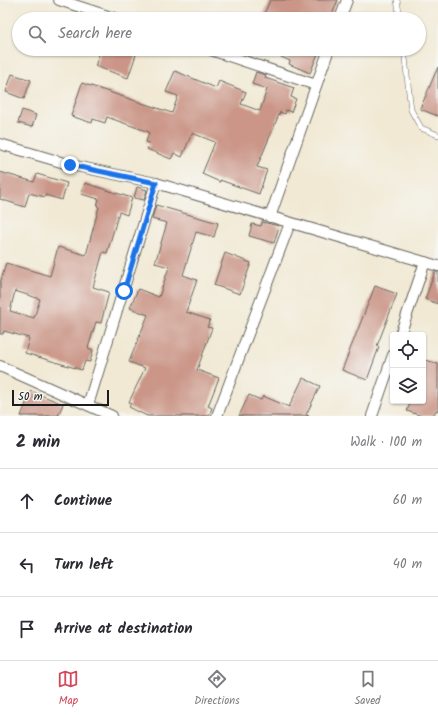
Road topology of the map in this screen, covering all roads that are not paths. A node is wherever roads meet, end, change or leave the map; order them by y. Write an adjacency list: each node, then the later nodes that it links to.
1 (59, 0): 4 (street)
2 (347, 0): 5 (street)
3 (397, 0): 6 (lane)
4 (96, 12)
5 (343, 12)
6 (399, 12)
7 (229, 56): 10 (street)
8 (326, 56): 10 (street)
9 (405, 56): 11 (lane)
10 (316, 85): 14 (street)
11 (438, 135)
12 (0, 144): 13 (street)
13 (156, 183): 14 (street); 21 (street)
14 (270, 217): 15 (street)
15 (290, 222): 16 (street); 23 (street)
16 (425, 262): 17 (street); 18 (street)
17 (438, 266)
18 (401, 332)
19 (390, 364): 24 (street)
20 (0, 366): 21 (street)
21 (88, 405): 22 (street)
22 (112, 416)
23 (217, 416)
24 (372, 416)

